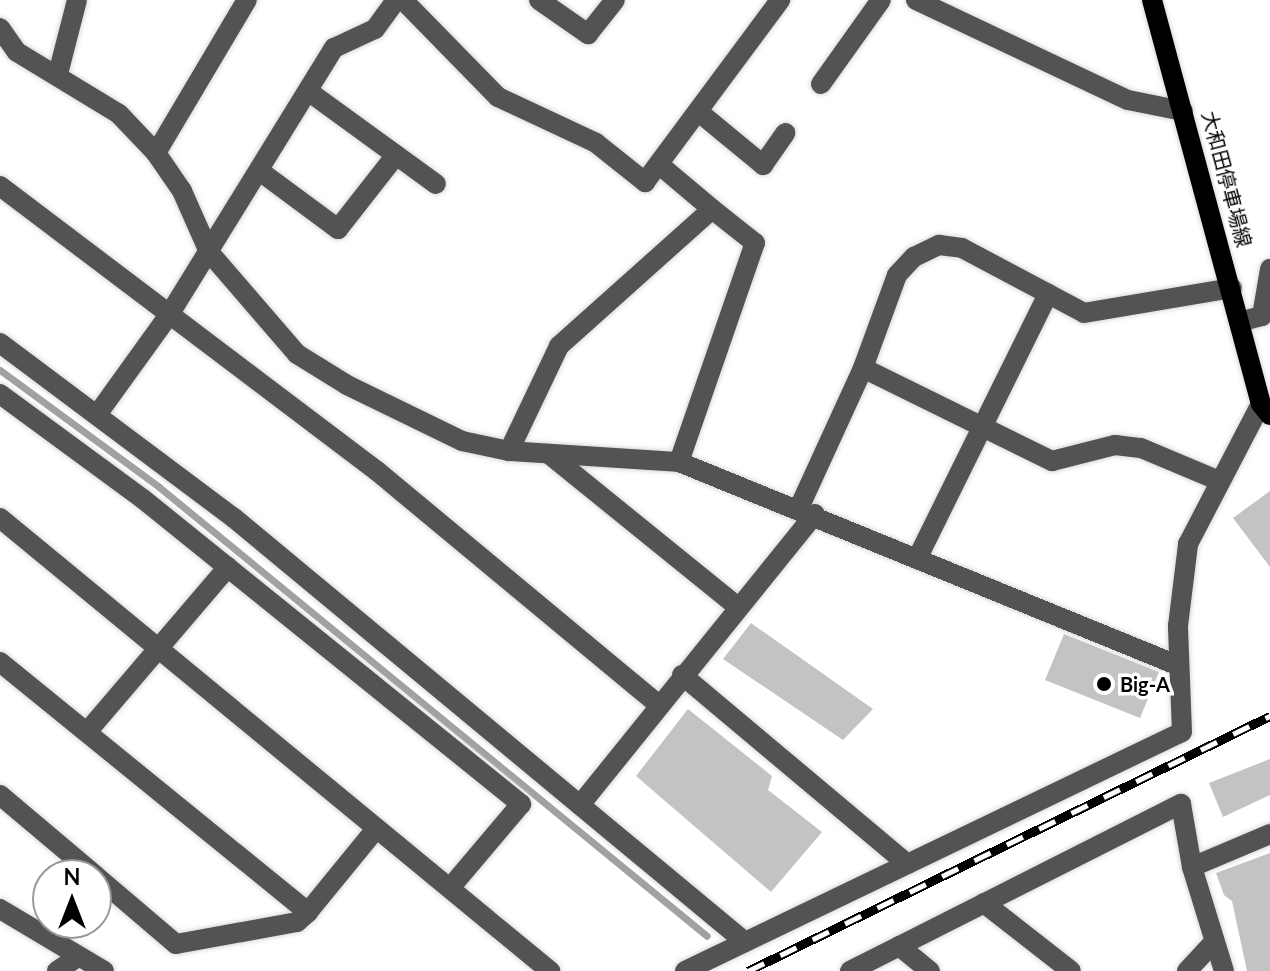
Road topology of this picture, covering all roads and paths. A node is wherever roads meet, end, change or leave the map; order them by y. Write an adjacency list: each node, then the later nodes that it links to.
1 (77, 0): 12 (street)
2 (247, 0): 18 (street)
3 (396, 0): 14 (street)
4 (403, 0): 20 (street)
5 (539, 0): 6 (street)
6 (615, 0)
7 (780, 0): 16 (street)
8 (881, 0): 13 (street)
9 (916, 0): 15 (street)
10 (1152, 0): 15 (main road, 大和田停車場線)
11 (2, 33): 12 (street)
12 (58, 74): 18 (street)
13 (821, 84)
14 (308, 91): 19 (street); 21 (street)
15 (1183, 111): 27 (main road, 大和田停車場線)
16 (700, 113): 17 (street); 20 (street)
17 (785, 133)
18 (156, 153): 25 (street)
19 (396, 155): 21 (street); 22 (street)
20 (661, 166): 24 (street)
21 (261, 172): 25 (street)
22 (436, 184)
23 (0, 186): 29 (street)
24 (712, 209): 37 (street); 39 (street)
25 (209, 252): 29 (street); 37 (street)
26 (1270, 269): 30 (street)
27 (1232, 288): 28 (street); 30 (main road, 大和田停車場線)
28 (1048, 294): 32 (street); 36 (street)
29 (169, 315): 35 (street); 50 (street)
30 (1239, 322): 34 (main road, 大和田停車場線)
31 (0, 343): 35 (street)
32 (863, 368): 36 (street); 41 (street)
33 (0, 394): 44 (street)
34 (1265, 409): 40 (street)
35 (99, 412): 53 (street)
36 (985, 426): 40 (street); 43 (street)
37 (509, 451): 38 (street)
38 (549, 454): 39 (street); 45 (street)
39 (679, 462): 41 (street)
40 (1217, 480): 47 (street)
41 (807, 511): 43 (street); 45 (street)
42 (0, 518): 46 (street)
43 (917, 559): 47 (street)
44 (228, 567): 46 (street); 59 (street)
45 (738, 607): 49 (street)
46 (158, 648): 51 (street); 54 (street)
47 (1177, 665): 57 (street)
48 (2, 668): 51 (street)
49 (682, 675): 50 (street); 57 (street)
50 (658, 704): 53 (street)
51 (87, 732): 63 (street)
52 (0, 795): 56 (street)
53 (580, 805): 64 (street)
54 (376, 829): 59 (street); 63 (street)
55 (1270, 834): 58 (street)
56 (75, 859)
57 (907, 864): 64 (street)
58 (1192, 867): 61 (street); 65 (street)
59 (450, 888): 70 (street)
60 (112, 890): 63 (street)
61 (984, 903): 66 (street); 74 (street)
62 (0, 909): 67 (street)
63 (308, 912)
64 (745, 942): 71 (street)
65 (1212, 944): 75 (street); 76 (street)
66 (899, 946): 72 (street); 73 (street)
67 (78, 957): 68 (street); 69 (street)
68 (57, 971)
69 (104, 971)
70 (550, 971)
71 (685, 971)
72 (850, 971)
73 (930, 971)
74 (1071, 971)
75 (1187, 971)
76 (1224, 971)

